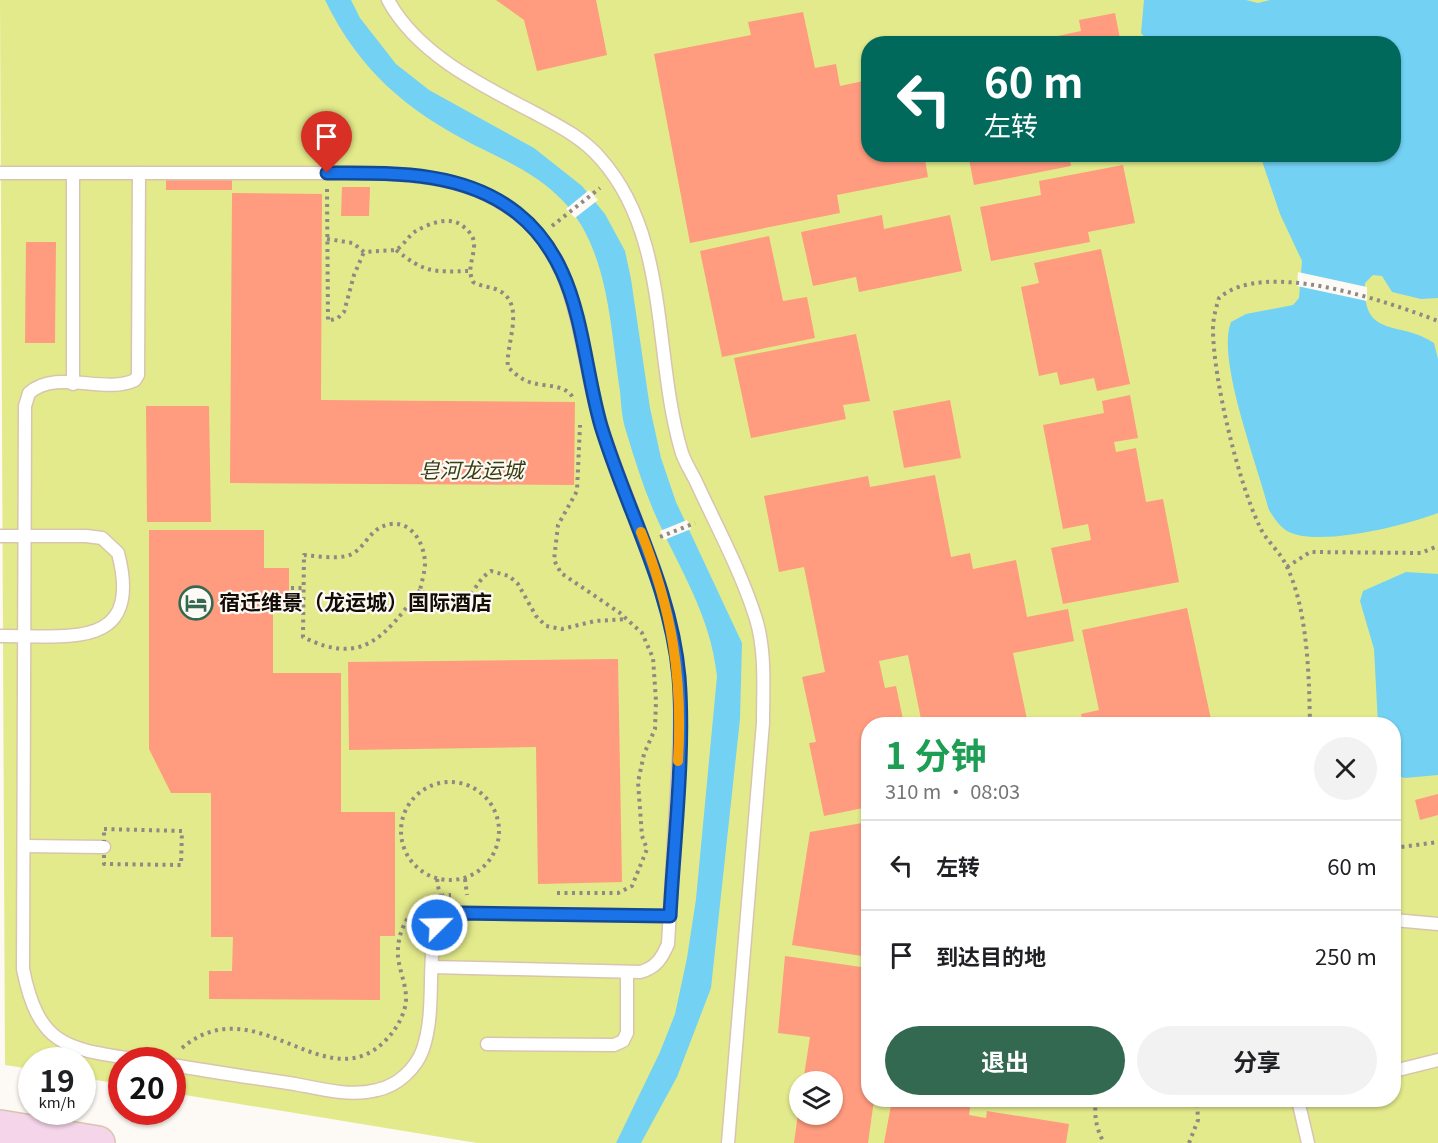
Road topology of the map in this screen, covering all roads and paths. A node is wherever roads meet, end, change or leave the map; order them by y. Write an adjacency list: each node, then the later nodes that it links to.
1 (388, 0): 6 (lane)
2 (0, 173): 3 (lane)
3 (73, 173): 4 (lane); 13 (lane)
4 (139, 173): 5 (lane); 13 (lane)
5 (327, 173): 7 (lane); 8 (path)
6 (619, 181): 7 (path); 16 (lane)
7 (540, 236): 19 (lane)
8 (327, 239): 10 (path); 10 (path)
9 (396, 250): 10 (path); 11 (path); 11 (path)
10 (364, 252)
11 (468, 271): 14 (path)
12 (1438, 321): 21 (path)
13 (73, 384): 18 (lane)
14 (576, 404)
15 (581, 414): 25 (path)
16 (711, 516): 19 (path); 52 (lane)
17 (0, 536): 18 (lane)
18 (25, 536): 27 (lane); 27 (lane)
19 (645, 543): 36 (lane)
20 (1438, 546): 21 (path)
21 (1287, 567): 28 (path)
22 (291, 588): 23 (path)
23 (304, 588): 24 (path); 24 (path)
24 (420, 590): 25 (path)
25 (627, 620): 35 (path)
26 (0, 636): 27 (lane)
27 (24, 636): 31 (lane)
28 (1310, 717)
29 (487, 798): 29 (path)
30 (1438, 842): 33 (path)
31 (24, 846): 32 (lane); 43 (lane)
32 (104, 847): 32 (path)
33 (1401, 847)
34 (479, 894): 42 (path)
35 (549, 894)
36 (670, 916): 39 (lane); 40 (lane)
37 (1401, 921): 38 (lane)
38 (1438, 924)
39 (432, 967): 40 (lane); 45 (lane)
40 (627, 972): 41 (lane)
41 (487, 1044)
42 (185, 1047)
43 (108, 1055)
44 (1438, 1060): 46 (lane)
45 (186, 1062)
46 (1401, 1069)
47 (1095, 1107): 53 (path)
48 (1197, 1107): 54 (path)
49 (1300, 1107): 55 (lane)
50 (0, 1127): 51 (main road)
51 (98, 1143)
52 (728, 1143)
53 (1104, 1143)
54 (1189, 1143)
55 (1308, 1143)

